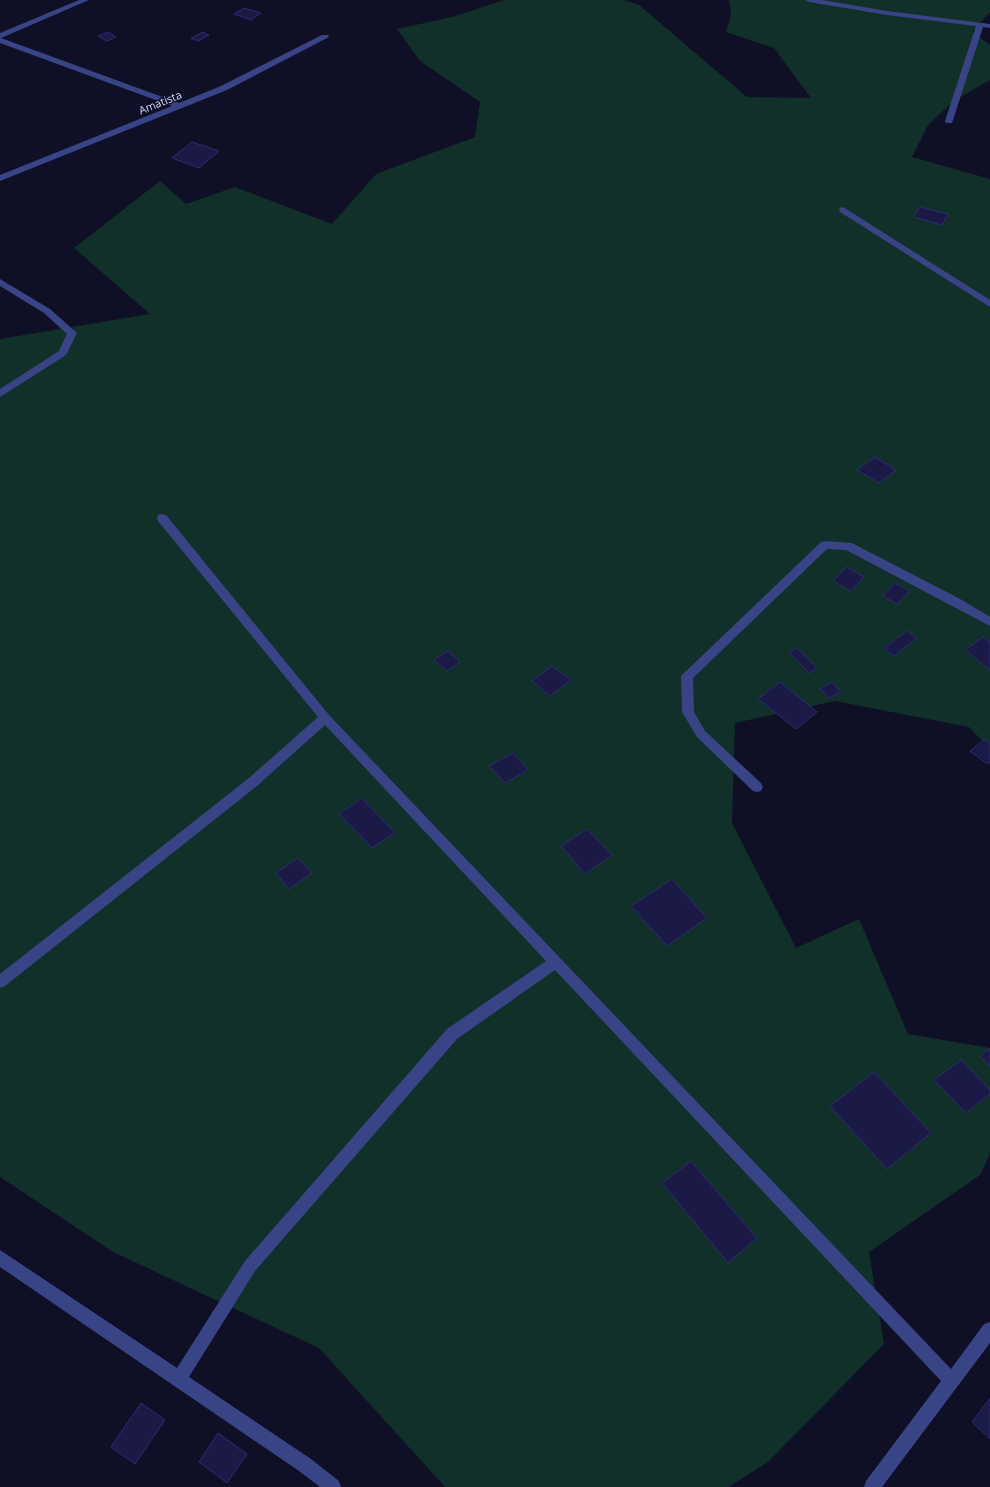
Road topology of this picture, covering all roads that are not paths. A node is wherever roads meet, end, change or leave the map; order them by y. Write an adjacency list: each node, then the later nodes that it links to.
1 (85, 0): 5 (street)
2 (809, 0): 3 (street)
3 (980, 25): 4 (street); 9 (street)
4 (990, 26)
5 (0, 36)
6 (325, 37): 8 (street, Amatista)
7 (0, 40): 8 (street)
8 (180, 106): 10 (street, Amatista)
9 (949, 121)
10 (0, 178)
11 (843, 210): 13 (street)
12 (0, 282): 14 (street)
13 (990, 304)
14 (0, 394)
15 (162, 518): 17 (street)
16 (990, 622): 18 (street)
17 (325, 718): 19 (street); 20 (street)
18 (757, 787)
19 (556, 962): 23 (street); 24 (street)
20 (0, 982)
21 (0, 1258): 23 (street)
22 (990, 1330): 24 (street)
23 (179, 1379): 25 (street)
24 (952, 1381): 26 (street)
25 (333, 1487)
26 (872, 1487)

